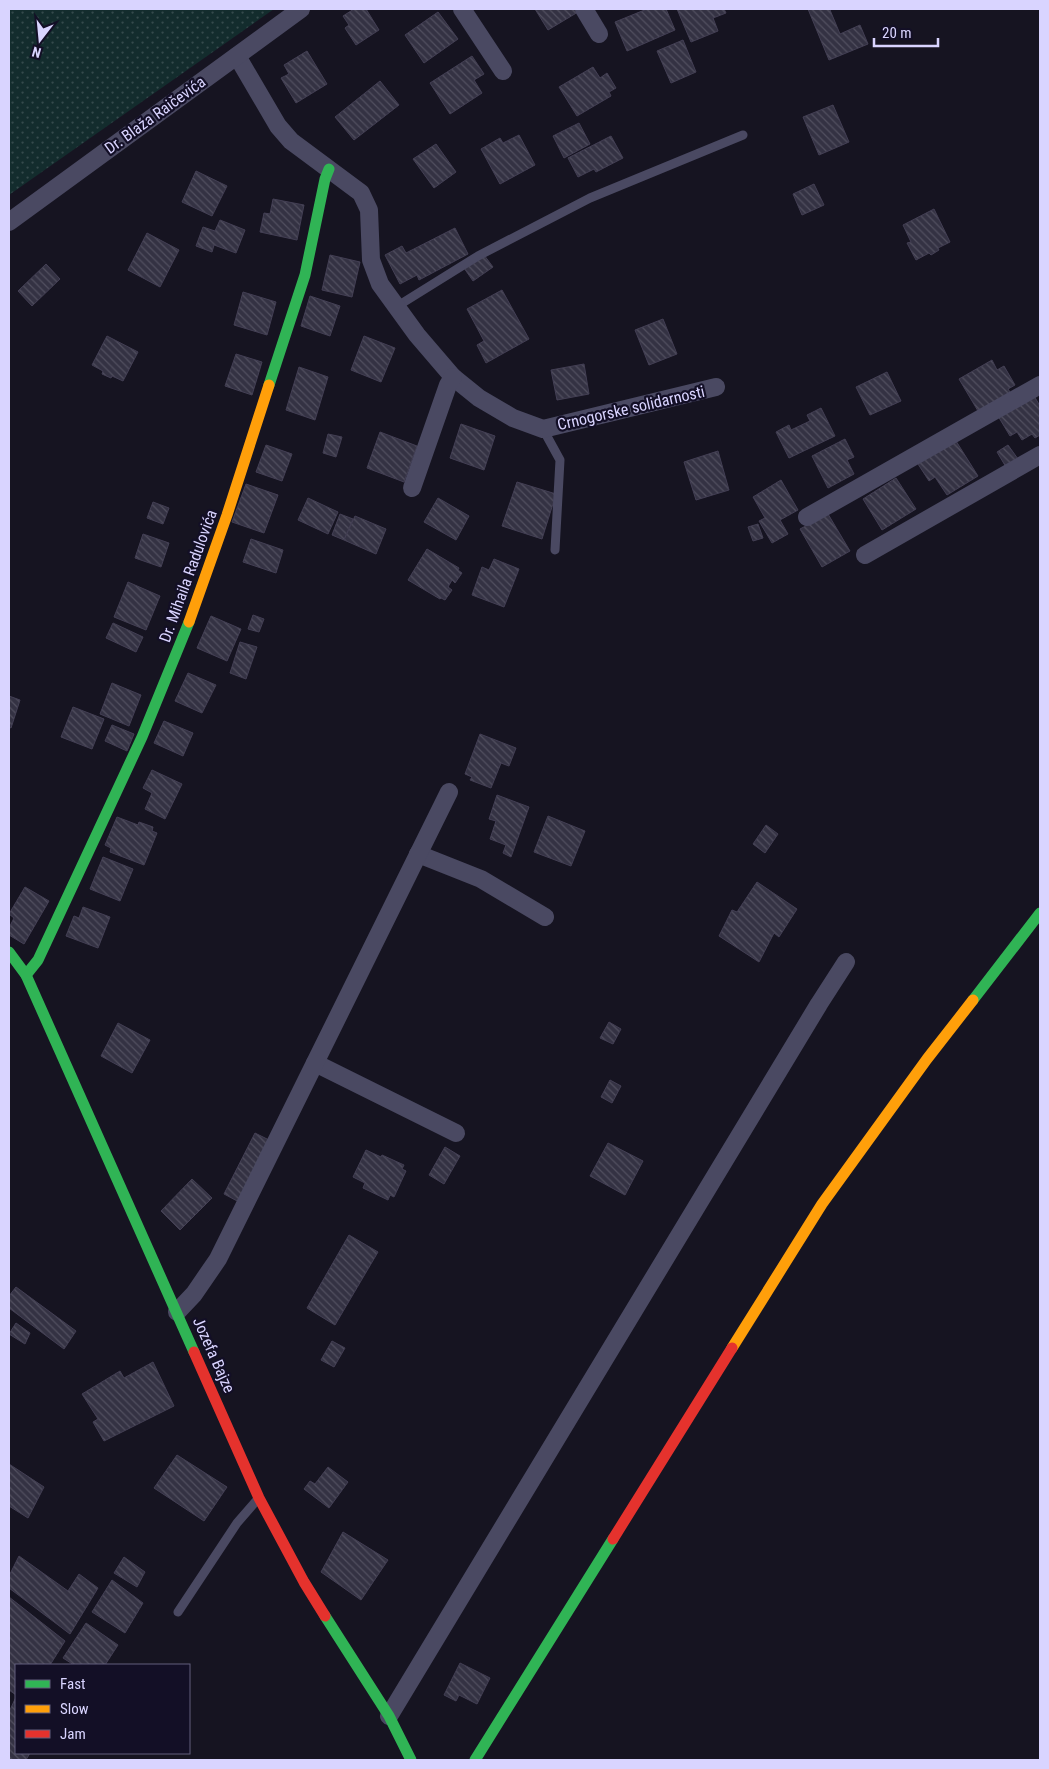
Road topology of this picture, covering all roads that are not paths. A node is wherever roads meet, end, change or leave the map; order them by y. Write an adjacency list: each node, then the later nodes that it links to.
1 (301, 9): 5 (street, Dr. Blaža Raičevića)
2 (462, 9): 6 (street)
3 (584, 9): 4 (street)
4 (599, 34)
5 (237, 56): 8 (street, Crnogorske solidarnosti); 9 (street, Dr. Blaža Raičevića)
6 (503, 71)
7 (744, 135): 10 (lane)
8 (329, 169): 10 (street, Crnogorske solidarnosti); 26 (street, Dr. Mihaila Radulovića)
9 (9, 222)
10 (396, 307): 11 (street, Crnogorske solidarnosti)
11 (452, 377): 14 (street, Crnogorske solidarnosti); 16 (street)
12 (1040, 385): 17 (street)
13 (716, 387): 14 (street, Crnogorske solidarnosti)
14 (543, 429): 18 (lane)
15 (1040, 455): 19 (street)
16 (412, 488)
17 (807, 517)
18 (555, 550)
19 (865, 555)
20 (448, 792): 21 (street)
21 (418, 854): 23 (street); 27 (street)
22 (1040, 912): 34 (street)
23 (545, 917)
24 (9, 952): 26 (street, Jozefa Bajze)
25 (846, 962): 32 (street)
26 (26, 975): 29 (street, Jozefa Bajze)
27 (314, 1063): 28 (street); 29 (street)
28 (456, 1133)
29 (177, 1312): 30 (street, Jozefa Bajze)
30 (259, 1498): 31 (lane); 32 (street, Jozefa Bajze)
31 (178, 1612)
32 (389, 1716): 33 (street, Jozefa Bajze)
33 (411, 1760)
34 (476, 1760)

